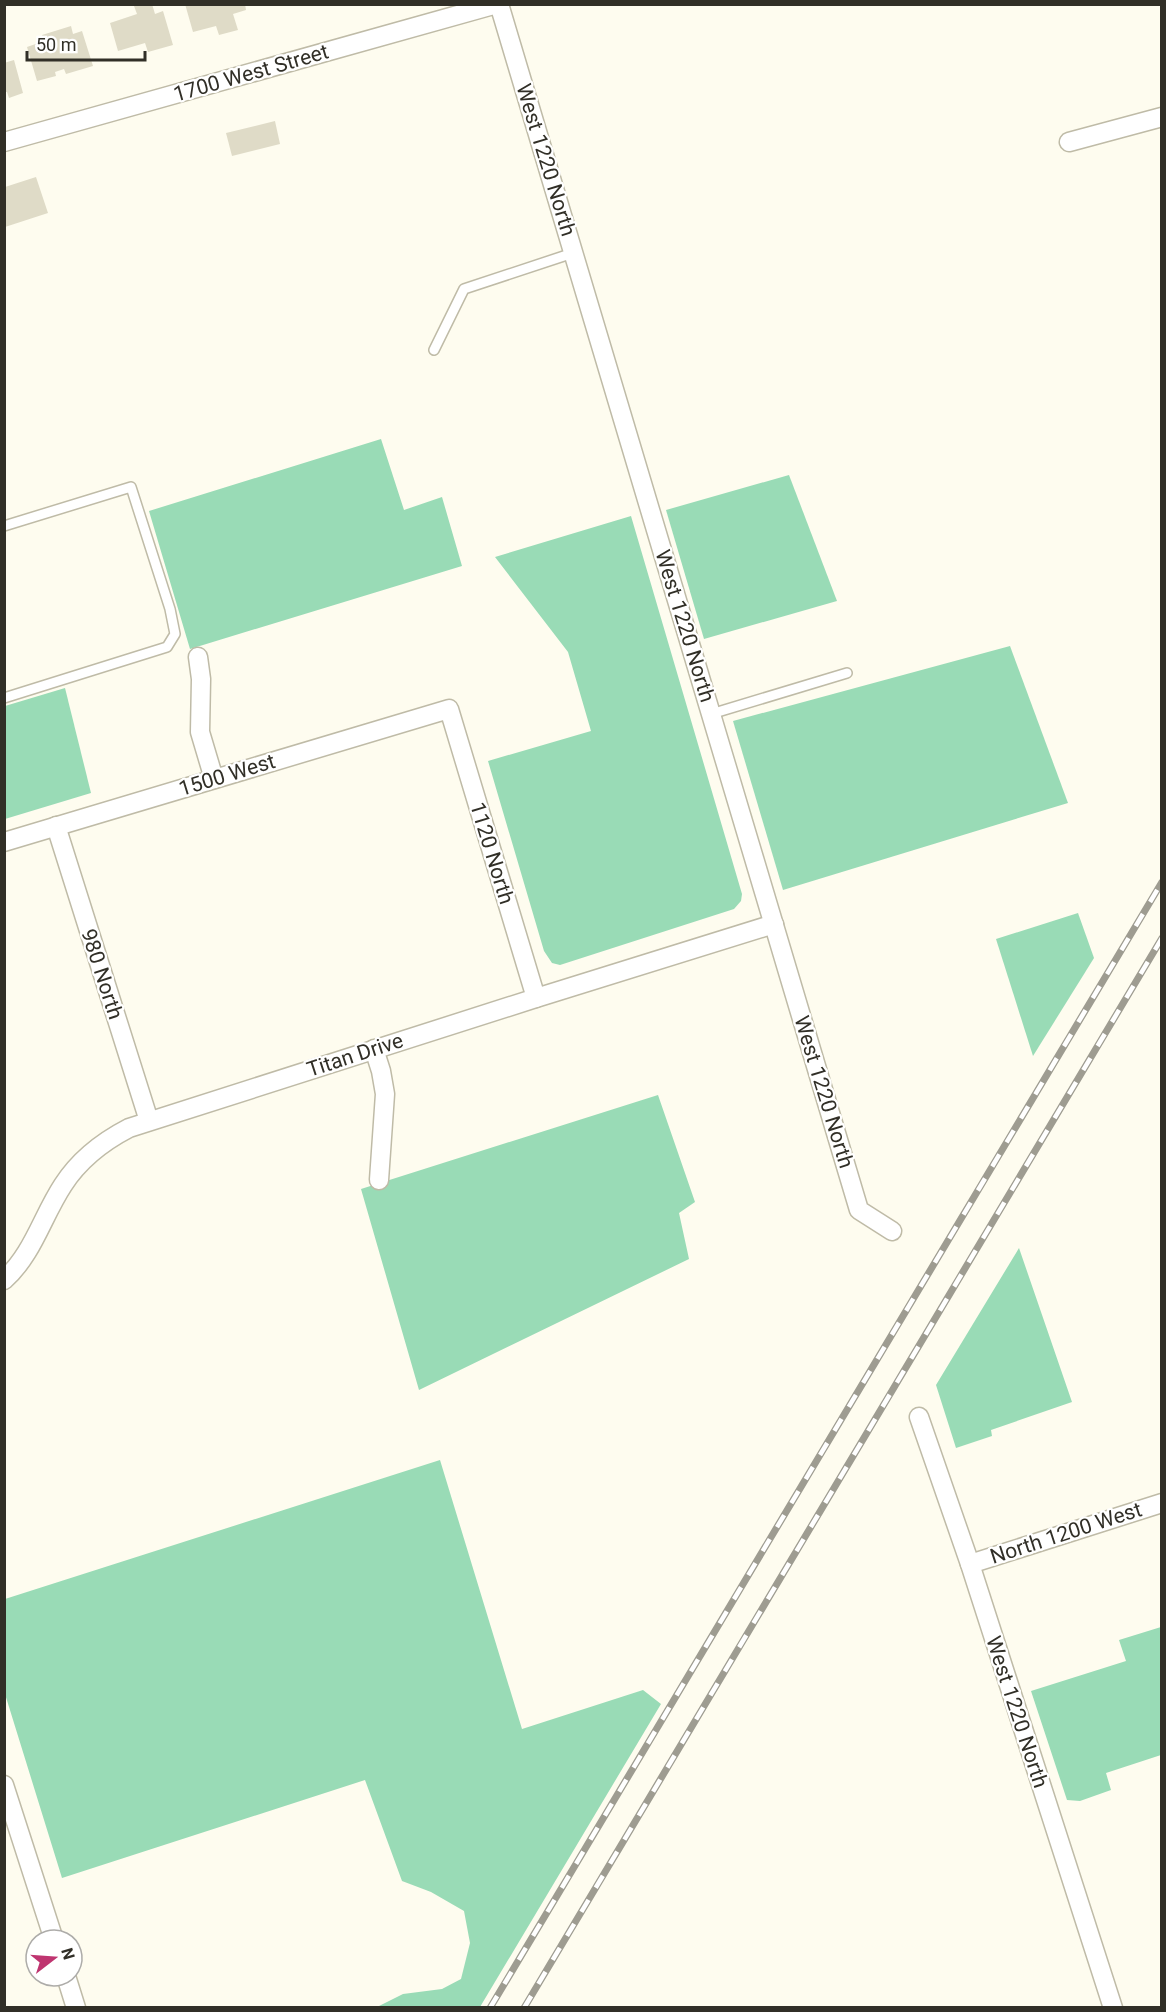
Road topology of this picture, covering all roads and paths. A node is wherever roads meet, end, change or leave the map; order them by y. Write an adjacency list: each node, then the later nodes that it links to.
1 (498, 4): 3 (street, 1700 West Street); 5 (street, West 1220 North)
2 (1161, 117): 4 (street)
3 (4, 142)
4 (1069, 142)
5 (573, 253): 6 (lane); 12 (street, West 1220 North)
6 (434, 350)
7 (4, 526): 10 (lane)
8 (198, 657): 13 (street)
9 (847, 673): 12 (lane)
10 (4, 698)
11 (449, 709): 13 (street, 1500 West); 17 (street, 1120 North)
12 (711, 714): 16 (street, West 1220 North)
13 (214, 779): 14 (street, 1500 West)
14 (56, 826): 15 (street, 1500 West); 19 (street, 980 North)
15 (4, 842)
16 (774, 924): 17 (street, Titan Drive); 21 (street, West 1220 North)
17 (536, 998): 18 (street, Titan Drive)
18 (374, 1049): 19 (street, Titan Drive); 20 (street)
19 (149, 1121): 22 (street, Titan Drive)
20 (379, 1180)
21 (892, 1231)
22 (4, 1280)
23 (919, 1417): 25 (street, West 1220 North)
24 (1161, 1503): 25 (street, North 1200 West)
25 (970, 1564): 30 (street, West 1220 North)
26 (4, 1785): 27 (street)
27 (50, 1928)
28 (70, 1988): 29 (street)
29 (76, 2007)
30 (1113, 2007)

